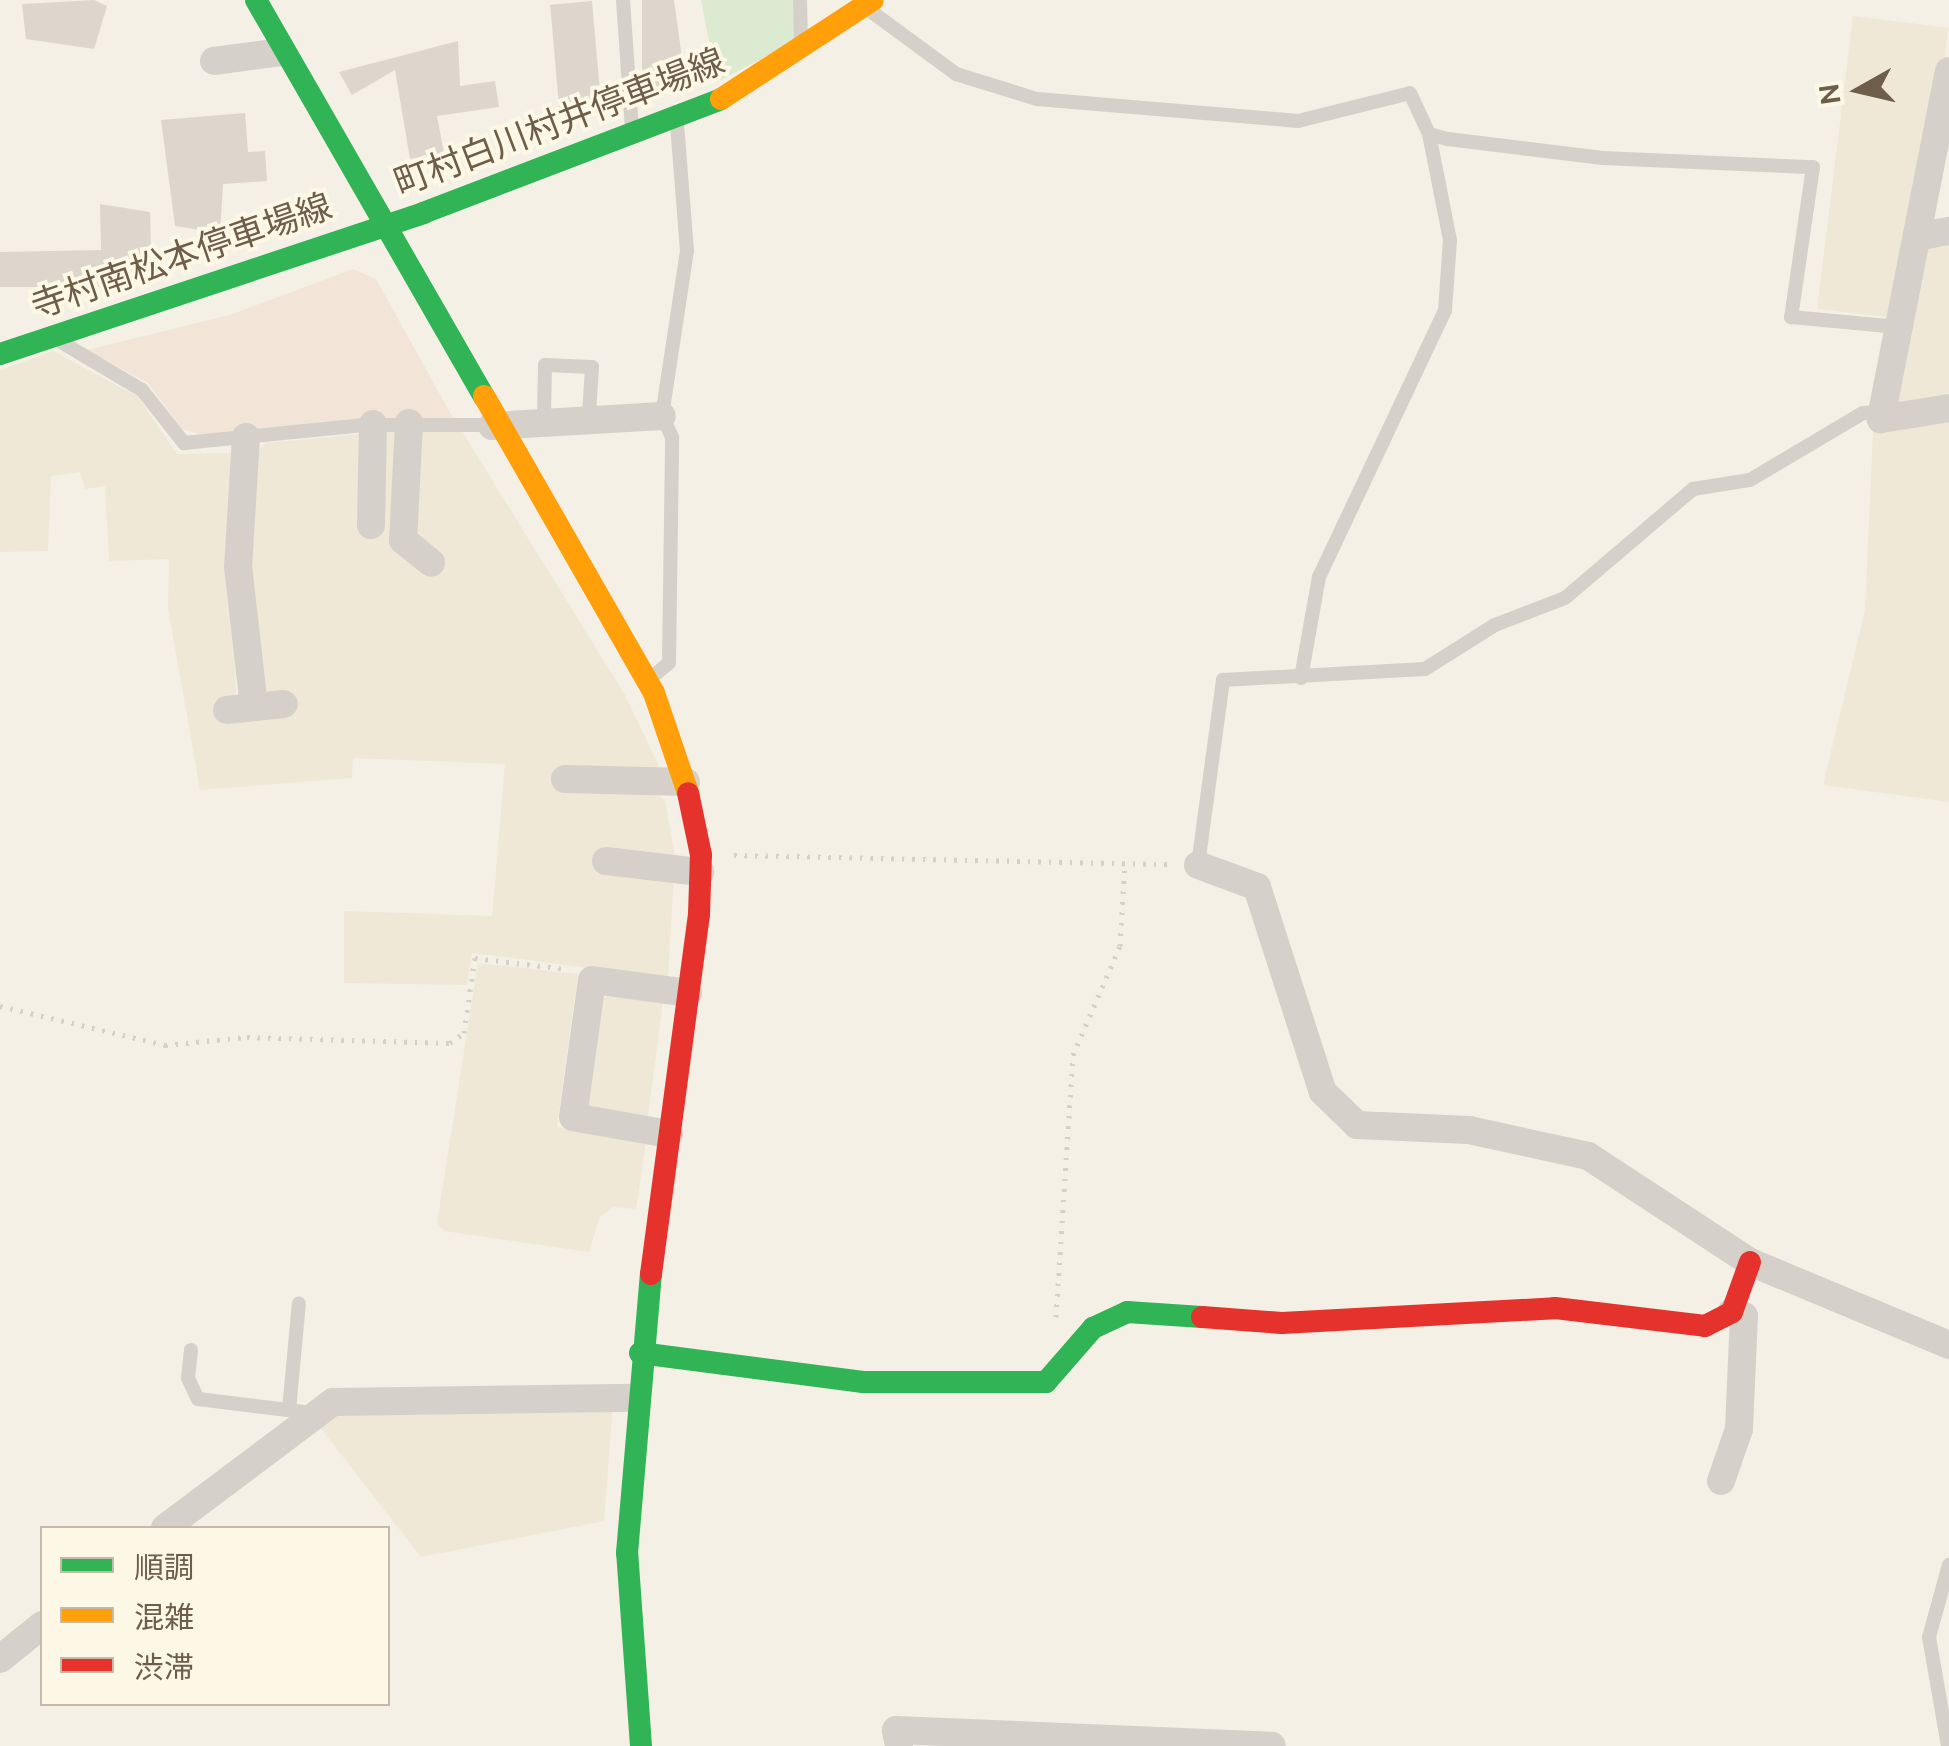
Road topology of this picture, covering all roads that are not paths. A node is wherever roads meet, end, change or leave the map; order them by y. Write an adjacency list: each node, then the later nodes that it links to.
1 (256, 0): 5 (street, 町村白川村井停車場線)
2 (624, 0): 11 (lane)
3 (800, 0): 6 (lane)
4 (868, 4): 6 (street, 町村白川村井停車場線); 10 (lane)
5 (282, 52): 7 (street); 12 (street, 町村白川村井停車場線)
6 (802, 56): 9 (street, 町村白川村井停車場線)
7 (214, 61)
8 (1949, 71): 14 (street)
9 (676, 118): 11 (street, 町村白川村井停車場線); 21 (lane)
10 (1429, 134): 15 (lane); 29 (lane)
11 (632, 136): 12 (street, 町村白川村井停車場線)
12 (386, 226): 16 (street, 寺村南松本停車場線); 25 (street)
13 (1949, 231): 14 (street)
14 (1917, 237): 15 (street)
15 (1900, 327): 19 (street)
16 (52, 336): 17 (street, 寺村南松本停車場線); 26 (lane)
17 (1, 352)
18 (1949, 408): 19 (street)
19 (1882, 412): 29 (lane)
20 (590, 415): 21 (street); 22 (street); 22 (lane)
21 (662, 416): 30 (lane)
22 (544, 417): 25 (street)
23 (409, 423): 24 (lane); 25 (lane); 28 (street)
24 (372, 424): 26 (lane); 27 (street)
25 (492, 426): 30 (street)
26 (246, 436): 31 (street)
27 (372, 525)
28 (431, 563)
29 (1301, 678): 36 (lane)
30 (647, 682): 33 (street)
31 (284, 704)
32 (566, 778): 33 (street)
33 (686, 782): 35 (street)
34 (606, 861): 35 (street)
35 (701, 863): 37 (street)
36 (1198, 865): 39 (street)
37 (688, 993): 38 (street); 38 (street)
38 (669, 1134): 44 (street)
39 (1750, 1262): 41 (street); 42 (street)
40 (298, 1302): 46 (lane)
41 (1732, 1312): 44 (street); 47 (street)
42 (1949, 1345)
43 (191, 1350): 46 (lane)
44 (640, 1353): 45 (street)
45 (636, 1398): 46 (street); 52 (street)
46 (300, 1411): 48 (street)
47 (1721, 1481)
48 (167, 1526)
49 (1949, 1565): 55 (lane)
50 (40, 1627): 51 (street)
51 (0, 1659)
52 (641, 1746)
53 (899, 1746): 54 (street)
54 (1272, 1746)
55 (1948, 1746)

